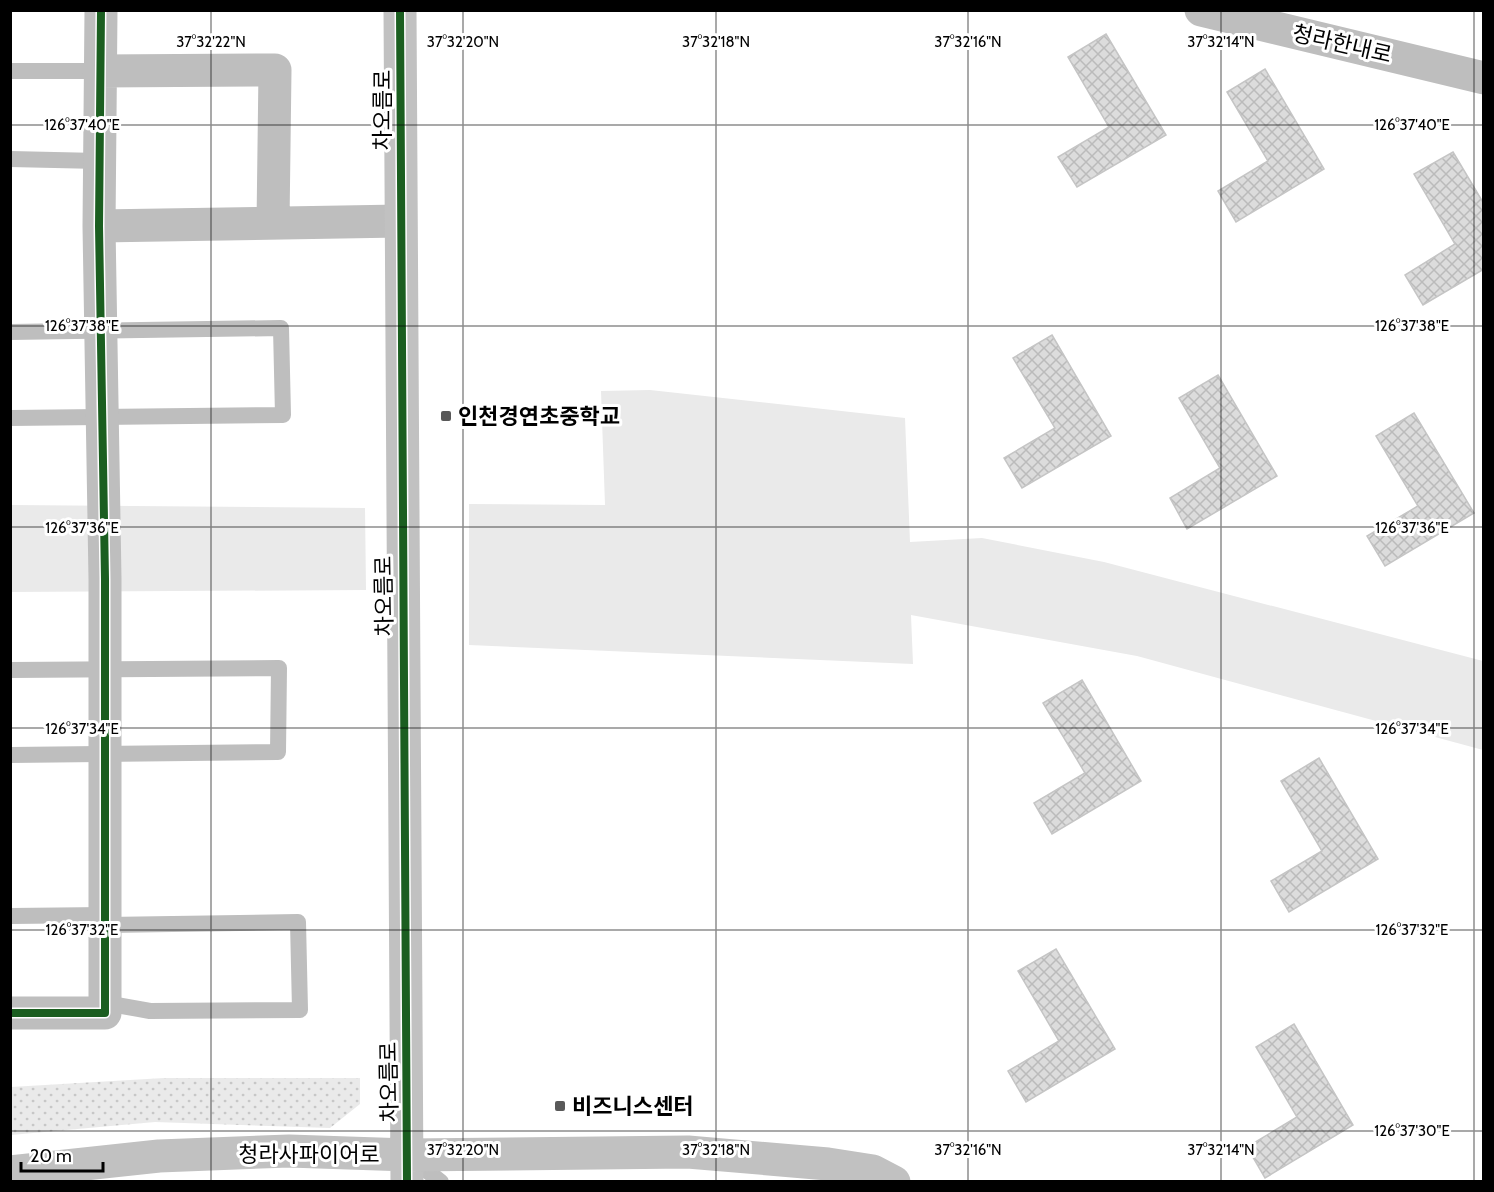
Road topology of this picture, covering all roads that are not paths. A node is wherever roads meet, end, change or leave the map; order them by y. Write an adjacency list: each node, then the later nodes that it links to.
1 (101, 10): 5 (street)
2 (400, 10): 9 (street, 차오름로)
3 (1201, 10): 6 (street, 청라한내로)
4 (10, 71): 5 (lane)
5 (99, 71): 8 (street); 10 (street)
6 (1484, 78)
7 (10, 159): 8 (lane)
8 (99, 161): 11 (street)
9 (400, 221): 10 (street); 24 (street, 차오름로)
10 (273, 223): 11 (street)
11 (99, 226): 12 (street)
12 (100, 330): 13 (lane); 14 (street); 14 (lane)
13 (10, 332)
14 (102, 417): 15 (lane); 16 (street)
15 (10, 418)
16 (106, 669): 17 (lane); 18 (street); 18 (lane)
17 (10, 670)
18 (106, 754): 19 (lane); 21 (street)
19 (10, 755)
20 (10, 916): 21 (lane)
21 (106, 920): 22 (street); 22 (lane)
22 (105, 1003): 23 (street)
23 (10, 1013)
24 (407, 1168): 25 (street, 청라사파이어로); 26 (lane); 27 (street, 청라사파이어로)
25 (10, 1172)
26 (441, 1182)
27 (894, 1182)

